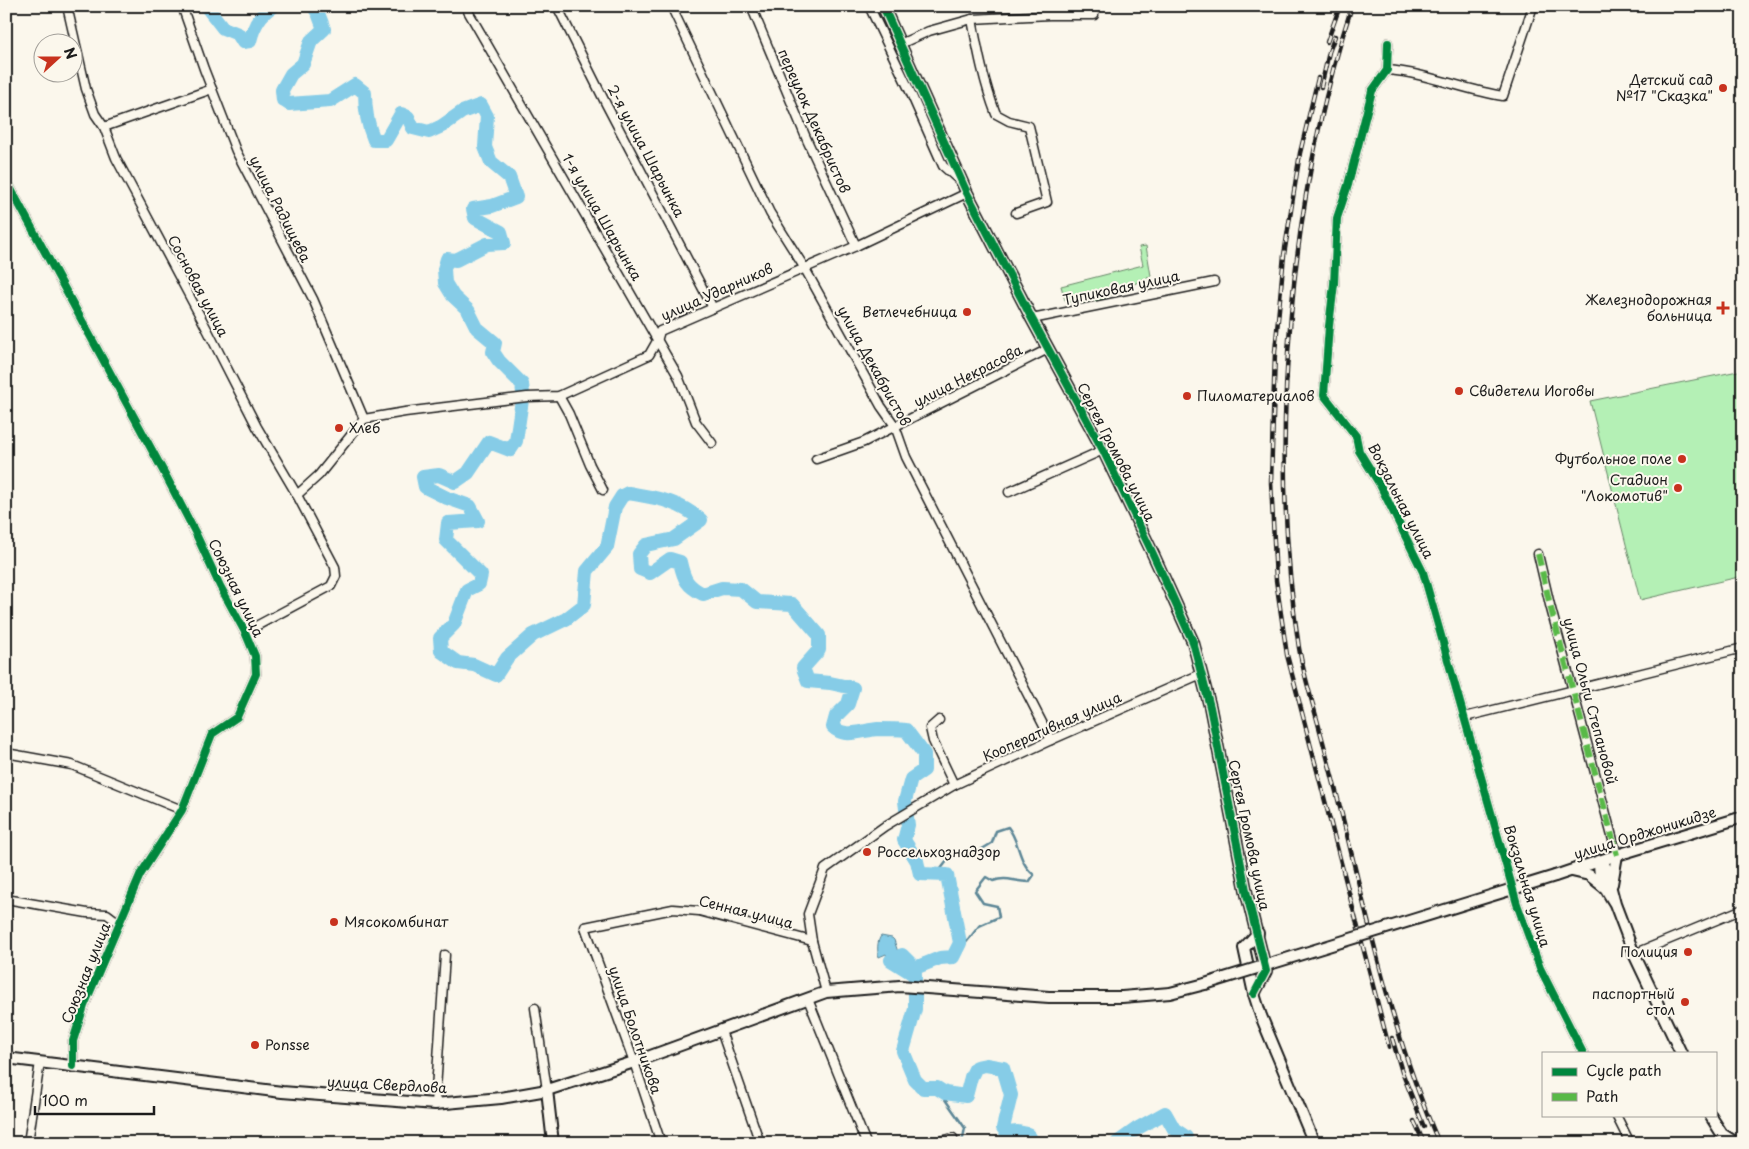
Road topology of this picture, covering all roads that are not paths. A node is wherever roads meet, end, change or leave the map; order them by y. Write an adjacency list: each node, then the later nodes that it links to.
1 (67, 6): 16 (street, Сосновая улица)
2 (182, 6): 15 (street, улица Радищева)
3 (465, 6): 25 (street, 1-я улица Шарьинка)
4 (557, 6): 23 (street, 2-я улица Шарьинка)
5 (671, 6): 21 (street, улица Декабристов)
6 (751, 6): 20 (street, переулок Декабристов)
7 (869, 6): 18 (street)
8 (883, 6): 13 (main road, Сергея Громова улица)
9 (1533, 6): 14 (street)
10 (1094, 15): 11 (street)
11 (972, 19): 13 (street); 19 (street)
12 (1388, 43): 14 (street)
13 (900, 44): 18 (main road, Сергея Громова улица)
14 (1387, 70): 41 (street, Вокзальная улица)
15 (212, 89): 16 (street); 28 (street, улица Радищева)
16 (104, 127): 35 (street, Сосновая улица)
17 (6, 180): 37 (street, Союзная улица)
18 (965, 188): 20 (street, улица Ударников); 24 (main road, Сергея Громова улица)
19 (1016, 213)
20 (856, 246): 21 (street, улица Ударников)
21 (804, 268): 23 (street, улица Ударников); 29 (street, улица Декабристов)
22 (1214, 282): 24 (street, Тупиковая улица)
23 (713, 308): 25 (street, улица Ударников)
24 (1032, 319): 26 (main road, Сергея Громова улица)
25 (657, 341): 27 (street, улица Ударников); 30 (street, 1-я улица Шарьинка)
26 (1048, 349): 29 (street, улица Некрасова); 31 (main road, Сергея Громова улица)
27 (559, 396): 28 (street, улица Ударников); 33 (street)
28 (364, 419): 35 (street)
29 (895, 426): 32 (street, улица Некрасова); 43 (street, улица Декабристов)
30 (712, 443)
31 (1103, 450): 34 (street); 39 (main road, Сергея Громова улица)
32 (816, 459)
33 (604, 490)
34 (1009, 492)
35 (297, 495): 37 (street, Сосновая улица)
36 (1538, 554): 40 (street, улица Ольги Степановой)
37 (245, 632): 46 (street, Союзная улица)
38 (1743, 648): 40 (street)
39 (1201, 674): 43 (street, Кооперативная улица); 56 (main road, Сергея Громова улица)
40 (1573, 690): 41 (street); 48 (street, улица Ольги Степановой)
41 (1465, 717): 66 (street, Вокзальная улица)
42 (939, 720): 45 (street)
43 (1051, 740): 45 (street, Кооперативная улица)
44 (6, 753): 46 (street)
45 (954, 785): 57 (street, Кооперативная улица)
46 (182, 810): 54 (street, Союзная улица)
47 (1743, 817): 48 (main road, улица Орджоникидзе)
48 (1617, 855): 49 (main road, улица Орджоникидзе); 51 (main road)
49 (1600, 860): 50 (main road, улица Орджоникидзе); 51 (main road)
50 (1572, 870): 51 (main road); 60 (main road, улица Орджоникидзе, bridge)
51 (1608, 887): 58 (main road)
52 (6, 899): 54 (street)
53 (1743, 908): 58 (street)
54 (119, 923): 71 (street, Союзная улица)
55 (585, 927): 57 (street, Сенная улица); 70 (street, улица Болотникова)
56 (1258, 934): 62 (main road, Сергея Громова улица); 62 (main road)
57 (812, 942): 61 (street)
58 (1634, 954): 67 (main road)
59 (445, 955): 73 (street)
60 (1206, 984): 61 (main road, улица Свердлова)
61 (826, 992): 63 (main road, улица Свердлова)
62 (1254, 994): 83 (main road)
63 (808, 999): 65 (main road, улица Свердлова); 81 (street)
64 (534, 1008): 72 (street)
65 (721, 1031): 70 (main road, улица Свердлова); 80 (street)
66 (1582, 1052)
67 (1681, 1052)
68 (6, 1058): 69 (main road, улица Свердлова)
69 (40, 1062): 71 (main road, улица Свердлова); 77 (street)
70 (634, 1062): 72 (main road, улица Свердлова); 79 (street, улица Болотникова)
71 (73, 1066): 73 (main road, улица Свердлова)
72 (547, 1090): 73 (main road, улица Свердлова); 78 (main road)
73 (435, 1104)
74 (1616, 1116): 84 (street)
75 (1711, 1116): 85 (main road)
76 (953, 1138): 82 (street)
77 (28, 1143)
78 (553, 1143)
79 (661, 1143)
80 (760, 1143)
81 (866, 1143)
82 (934, 1143)
83 (1314, 1143)
84 (1630, 1143)
85 (1736, 1143)

